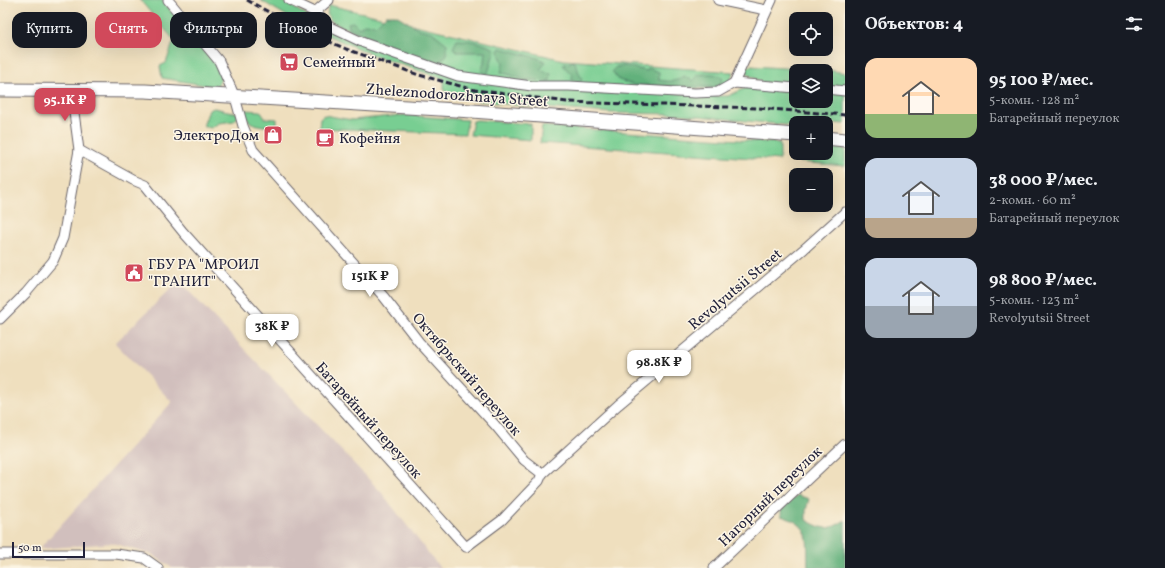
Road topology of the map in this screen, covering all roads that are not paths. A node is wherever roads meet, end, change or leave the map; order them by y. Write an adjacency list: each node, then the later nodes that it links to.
1 (168, 0): 15 (street)
2 (289, 0): 7 (street, Zheleznodorozhnaya Street)
3 (329, 0): 7 (street)
4 (718, 0): 6 (street)
5 (772, 0): 6 (street)
6 (766, 10): 9 (street)
7 (315, 12)
8 (332, 28): 9 (street, Zheleznodorozhnaya Street)
9 (734, 84): 10 (street, Zheleznodorozhnaya Street)
10 (789, 88)
11 (0, 90): 12 (main road, Zheleznodorozhnaya Street)
12 (71, 90): 15 (main road, Zheleznodorozhnaya Street); 19 (street)
13 (833, 90): 14 (street)
14 (845, 91)
15 (235, 97): 16 (main road, Zheleznodorozhnaya Street); 23 (street, Октябрьский переулок)
16 (789, 134)
17 (833, 139): 18 (main road)
18 (845, 140)
19 (79, 150): 21 (street); 24 (street, Батарейный переулок)
20 (845, 212): 23 (street, Revolyutsii Street)
21 (0, 319)
22 (845, 444): 27 (street, Нагорный переулок)
23 (542, 474): 24 (street, Revolyutsii Street)
24 (466, 547)
25 (0, 554): 26 (street)
26 (158, 568)
27 (714, 568)

